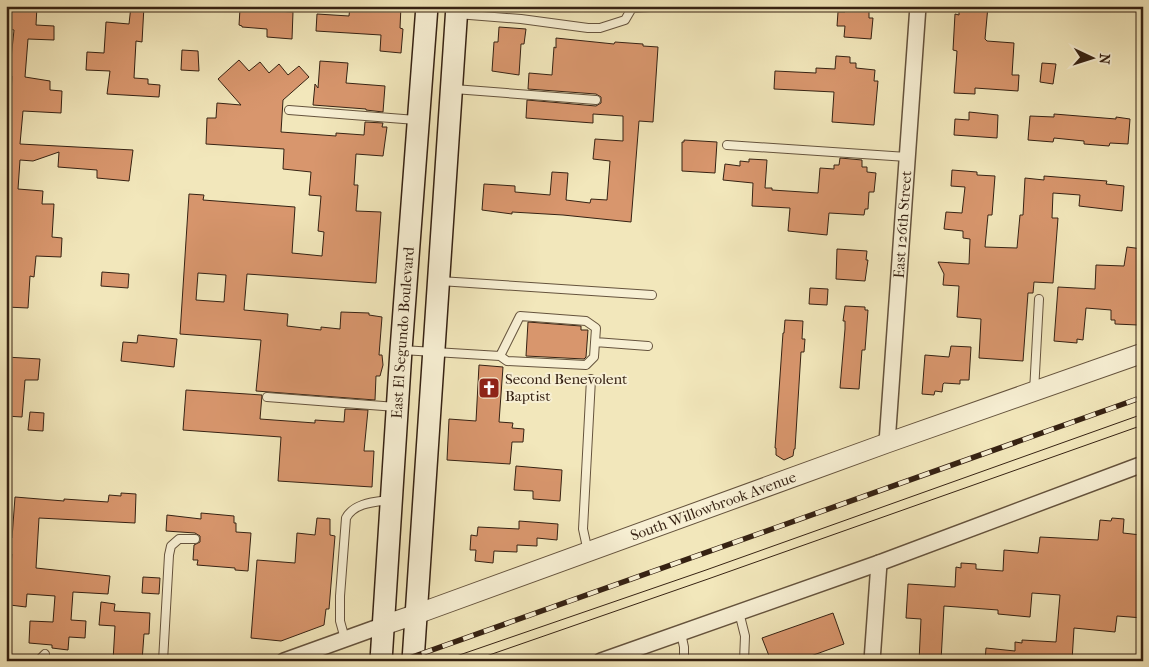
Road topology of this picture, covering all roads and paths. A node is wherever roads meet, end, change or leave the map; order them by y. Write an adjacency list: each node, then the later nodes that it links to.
1 (427, 6): 8 (main road, East El Segundo Boulevard)
2 (669, 6): 4 (lane)
3 (918, 6): 10 (street, East 126th Street)
4 (457, 10): 5 (main road)
5 (451, 89): 6 (lane); 11 (main road)
6 (596, 100)
7 (289, 110): 8 (lane)
8 (418, 120): 16 (main road, East El Segundo Boulevard)
9 (727, 145): 10 (lane)
10 (907, 157): 24 (street, East 126th Street)
11 (438, 281): 12 (lane); 17 (main road)
12 (652, 295)
13 (1039, 299): 21 (lane)
14 (595, 342): 15 (lane); 19 (lane); 19 (lane)
15 (648, 346)
16 (401, 350): 17 (lane); 23 (main road, East El Segundo Boulevard)
17 (434, 353): 19 (lane); 31 (main road)
18 (1143, 353): 21 (street, South Willowbrook Avenue)
19 (500, 356)
20 (591, 379): 28 (lane)
21 (1034, 392): 24 (street, South Willowbrook Avenue)
22 (267, 397): 23 (lane)
23 (398, 407): 26 (main road, East El Segundo Boulevard)
24 (887, 443): 28 (street, South Willowbrook Avenue)
25 (1143, 464): 29 (street)
26 (391, 500): 32 (main road, East El Segundo Boulevard); 34 (lane)
27 (195, 539): 37 (lane)
28 (588, 552): 31 (street, South Willowbrook Avenue)
29 (879, 563): 30 (street); 44 (street)
30 (739, 612): 33 (street); 43 (lane)
31 (417, 614): 32 (street, South Willowbrook Avenue); 40 (main road)
32 (384, 625): 34 (street, South Willowbrook Avenue); 39 (main road, East El Segundo Boulevard)
33 (681, 633): 41 (street); 42 (lane)
34 (345, 639): 38 (street, South Willowbrook Avenue)
35 (45, 654): 36 (lane)
36 (38, 661)
37 (163, 661)
38 (284, 661)
39 (381, 661)
40 (413, 661)
41 (602, 661)
42 (684, 661)
43 (744, 661)
44 (872, 661)

